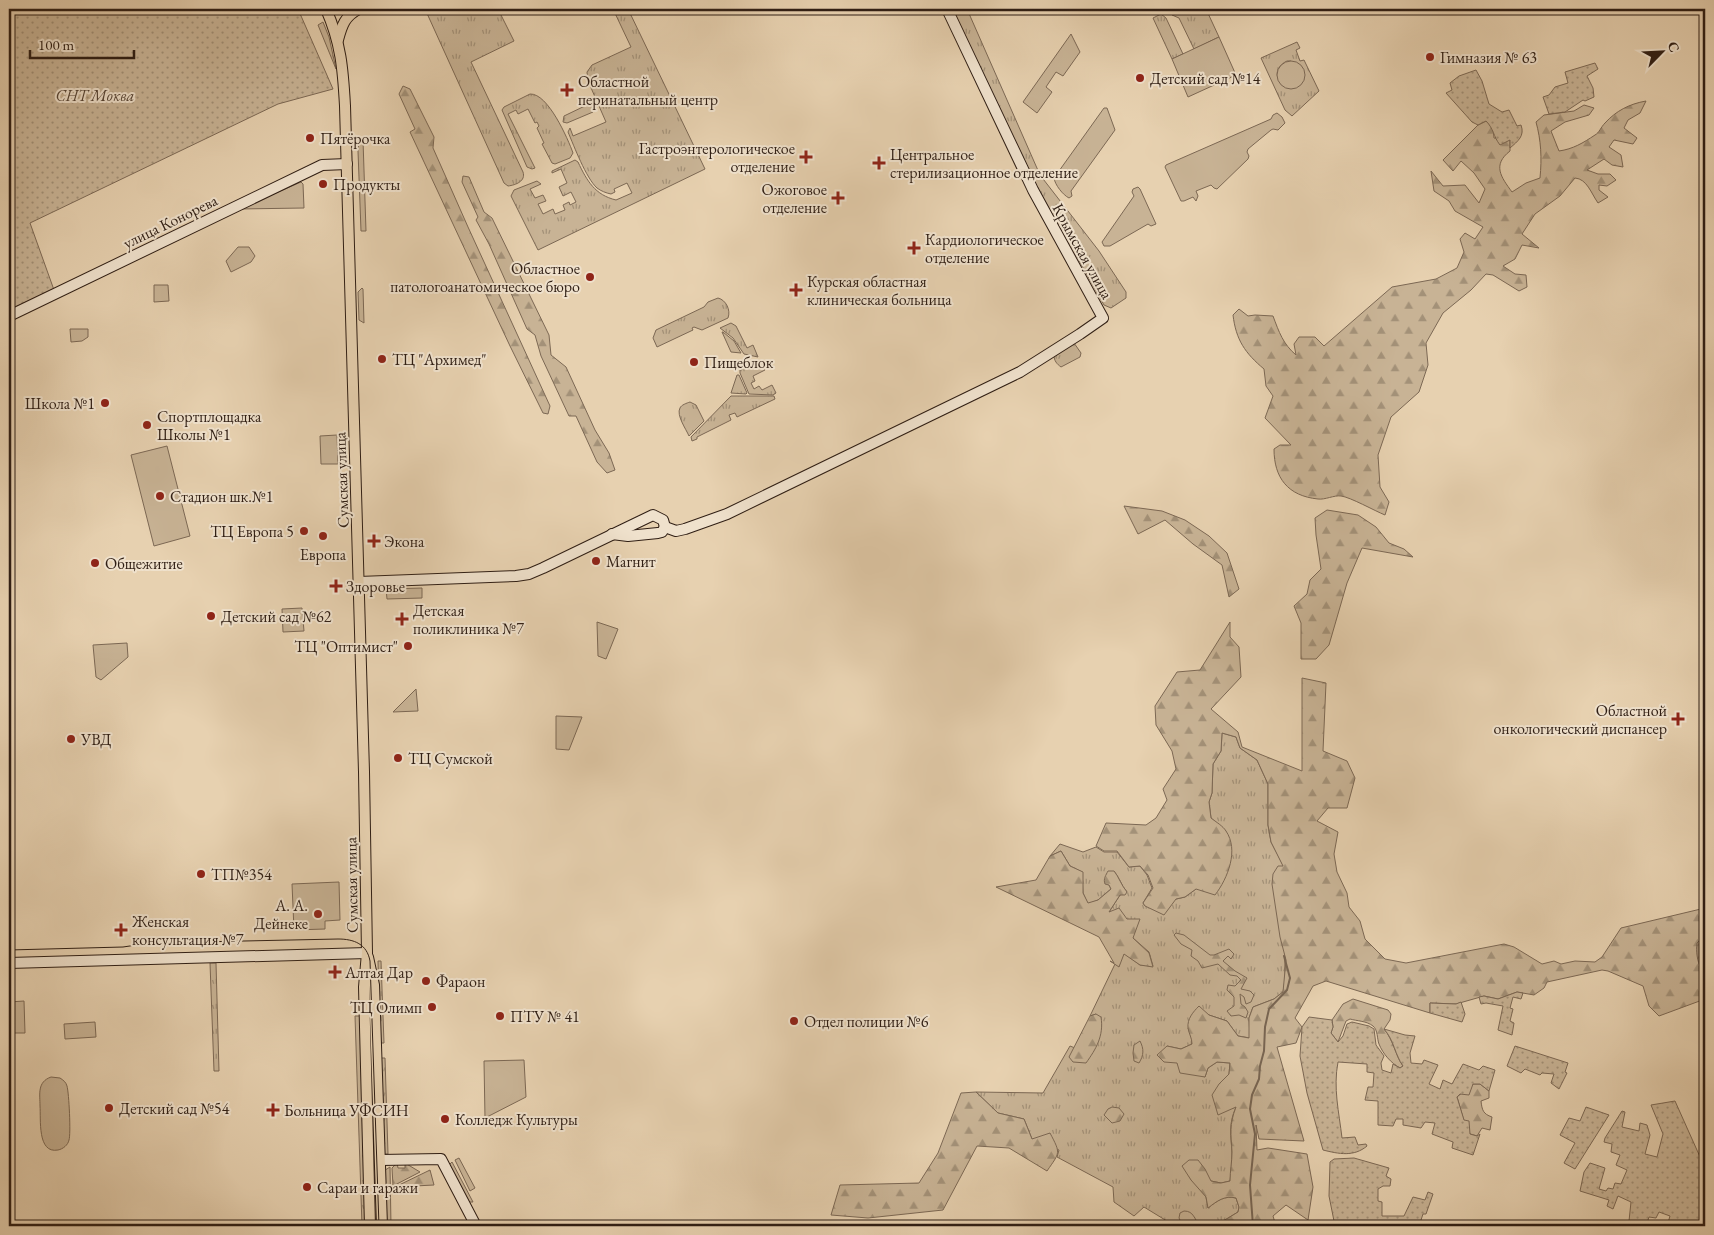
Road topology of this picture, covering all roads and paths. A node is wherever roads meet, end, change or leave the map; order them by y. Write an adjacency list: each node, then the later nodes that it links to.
1 (326, 9): 4 (main road, Сумская улица)
2 (359, 9): 4 (main road)
3 (947, 9): 7 (street, Крымская улица)
4 (338, 40): 5 (main road, Сумская улица)
5 (347, 164): 6 (street, улица Конорева); 9 (main road, Сумская улица)
6 (9, 316)
7 (665, 527): 8 (street); 8 (street)
8 (611, 534): 9 (street)
9 (358, 582): 10 (main road, Сумская улица)
10 (367, 954): 11 (street); 12 (main road, Сумская улица); 13 (main road, Сумская улица)
11 (9, 963)
12 (380, 1160): 14 (main road, Сумская улица); 15 (street)
13 (370, 1226)
14 (382, 1226)
15 (476, 1226)

